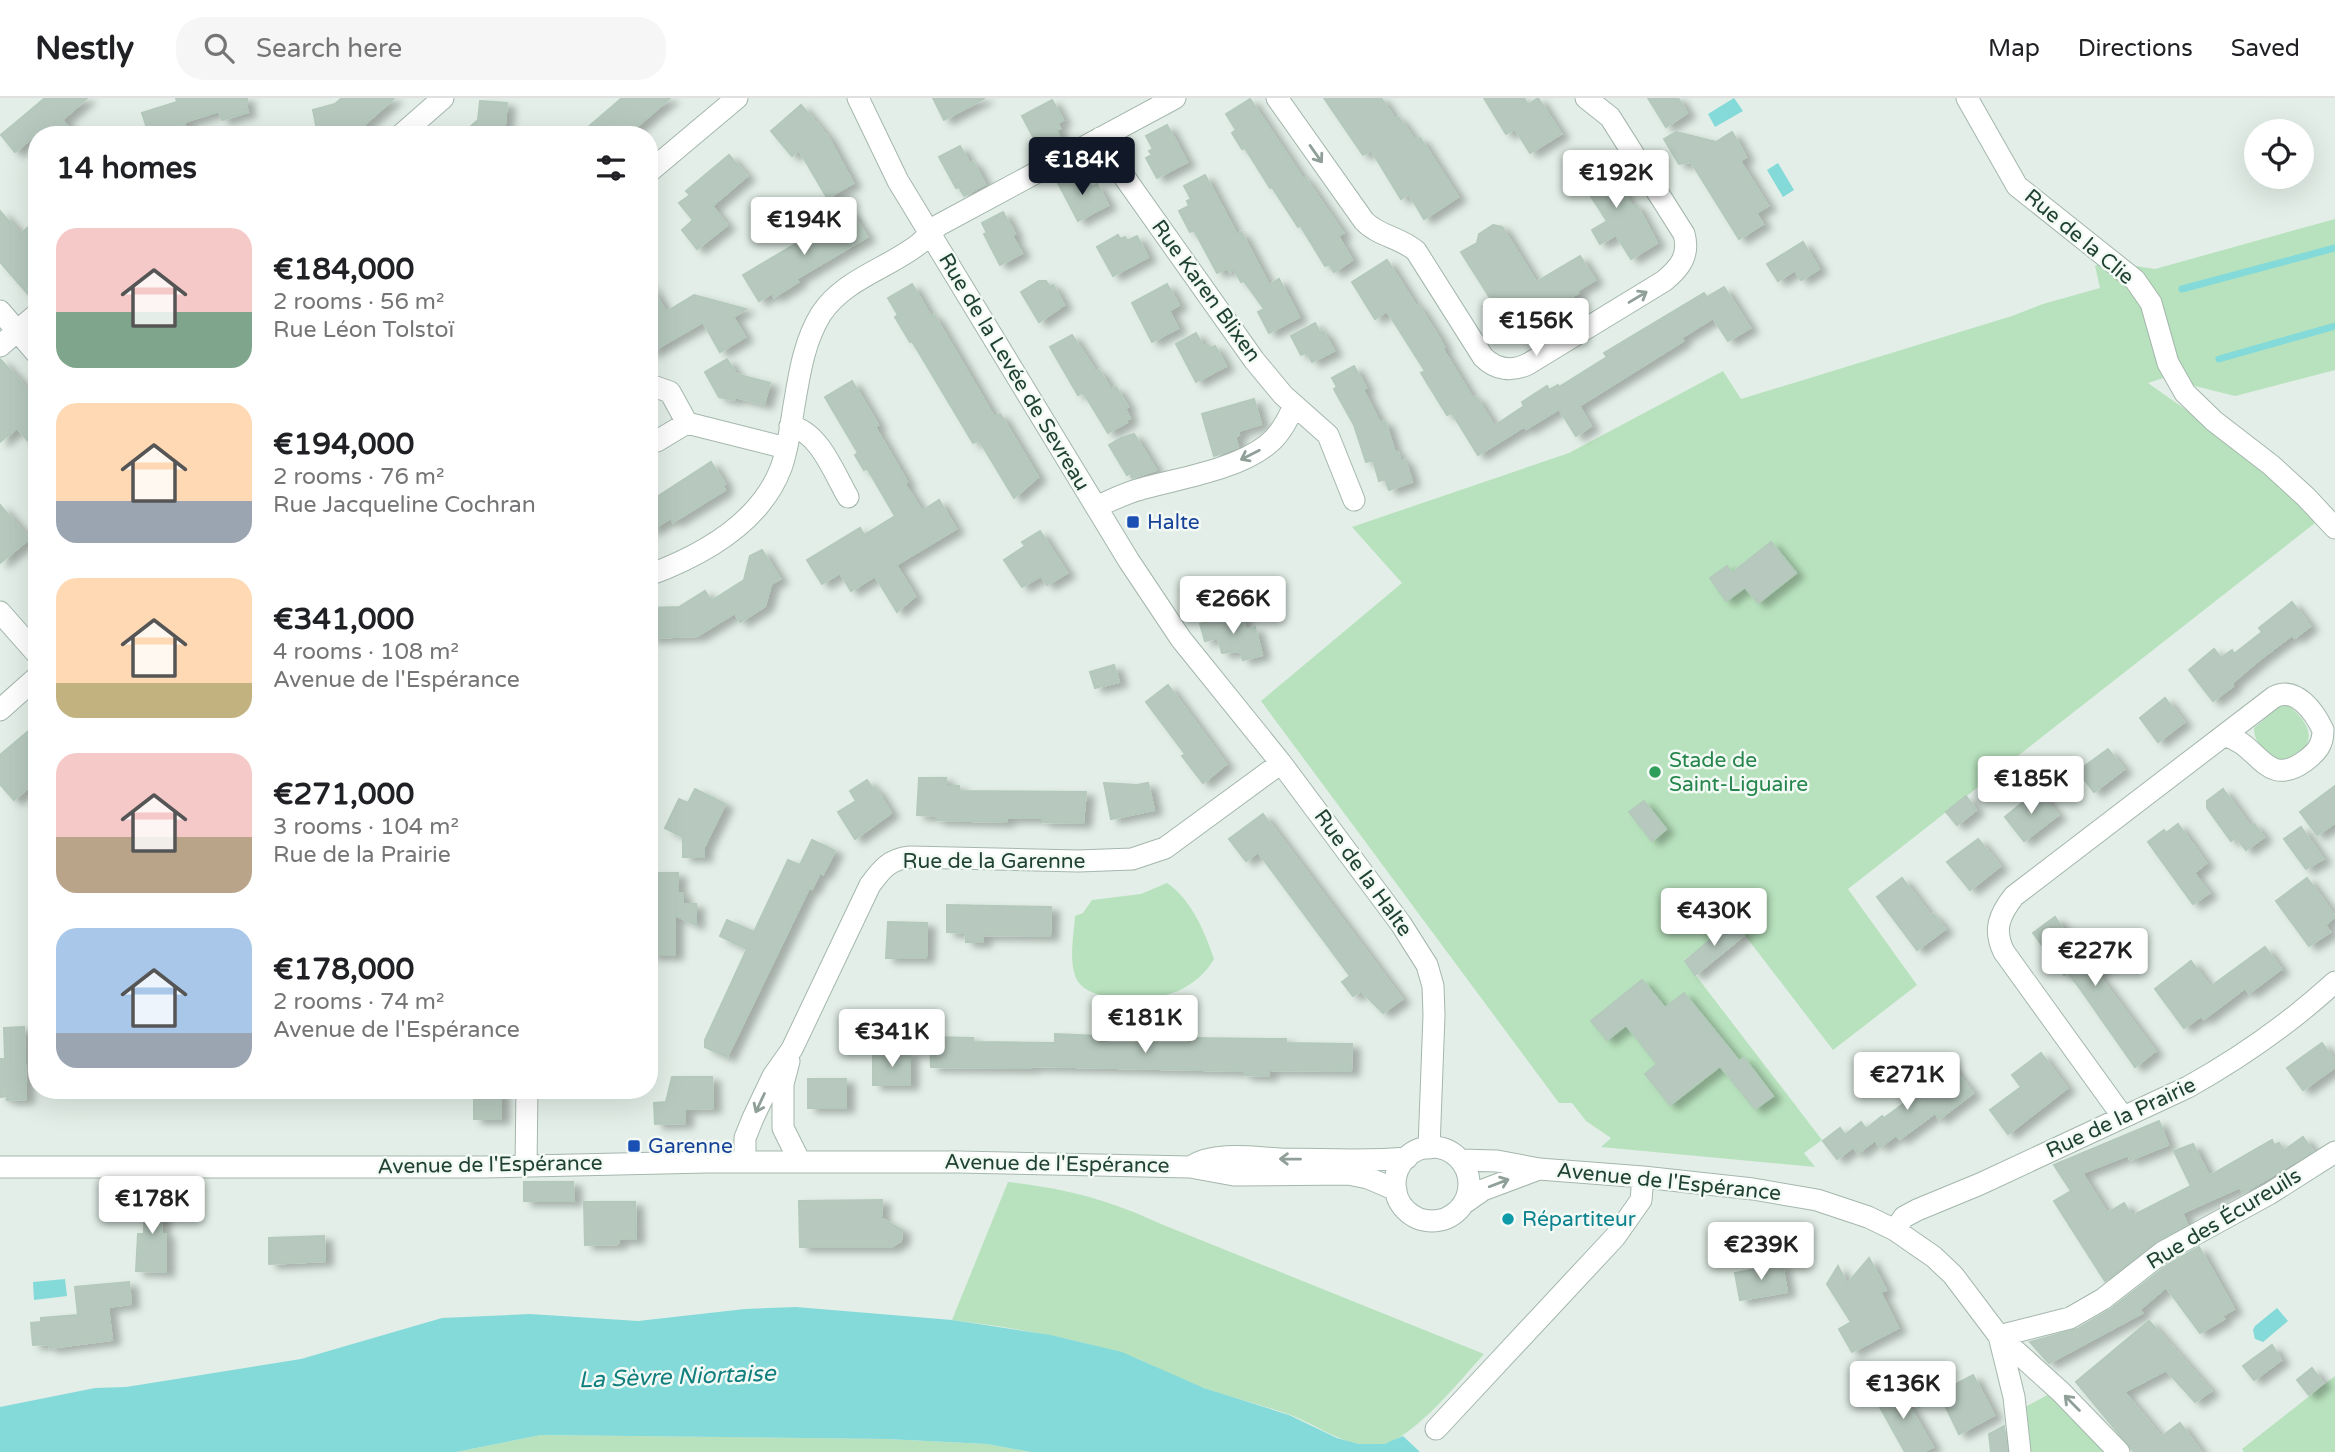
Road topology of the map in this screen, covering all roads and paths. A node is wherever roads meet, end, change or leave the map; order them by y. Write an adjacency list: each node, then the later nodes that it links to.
1 (443, 98): 8 (street)
2 (737, 98): 10 (street)
3 (858, 98): 11 (street, Rue de la Levée de Sevreau)
4 (1175, 98): 9 (street)
5 (1277, 98): 6 (street, one-way to 6)
6 (1586, 98)
7 (1967, 98): 26 (street, Rue de la Clie)
8 (411, 126)
9 (1100, 138): 11 (street); 18 (street, Rue Karen Blixen)
10 (658, 164)
11 (931, 233): 20 (street); 25 (street, Rue de la Levée de Sevreau)
12 (0, 311): 14 (street)
13 (28, 322): 14 (street)
14 (17, 331): 15 (street); 16 (street)
15 (28, 344)
16 (0, 346)
17 (658, 388): 19 (street)
18 (1294, 405): 24 (street, Rue Karen Blixen); 25 (street, one-way to 25)
19 (687, 423): 21 (street); 22 (street)
20 (790, 426): 22 (street); 23 (street)
21 (658, 440)
22 (786, 448): 27 (street)
23 (848, 497)
24 (1354, 500)
25 (1096, 507): 29 (street, Rue de la Levée de Sevreau)
26 (2335, 528)
27 (658, 571)
28 (0, 612): 30 (street)
29 (1181, 639): 34 (street, Rue de la Halte)
30 (28, 644)
31 (28, 685): 32 (street)
32 (0, 709)
33 (2225, 736): 38 (street)
34 (1281, 763): 36 (street, Rue de la Garenne); 39 (street, Rue de la Halte)
35 (2335, 982): 38 (street, Rue de la Prairie)
36 (792, 1049): 43 (street, Rue de la Garenne, one-way to 43); 44 (street)
37 (527, 1099): 45 (street)
38 (2123, 1117): 52 (street, Rue de la Prairie)
39 (1429, 1148): 41 (street); 42 (street)
40 (2335, 1152): 53 (street, Rue des Écureuils)
41 (1407, 1158): 47 (street, Avenue de l'Espérance, one-way to 47); 50 (street)
42 (1460, 1160): 48 (street, Avenue de l'Espérance); 51 (street)
43 (746, 1162): 44 (street, Avenue de l'Espérance); 45 (street, Avenue de l'Espérance)
44 (800, 1162): 47 (street, Avenue de l'Espérance)
45 (526, 1166): 46 (street, Avenue de l'Espérance)
46 (0, 1167)
47 (1190, 1167): 50 (street, Avenue de l'Espérance)
48 (1539, 1169): 49 (street, Avenue de l'Espérance); 51 (street, Avenue de l'Espérance, one-way to 48)
49 (1643, 1177): 52 (street, Avenue de l'Espérance); 56 (street)
50 (1396, 1190): 51 (street)
51 (1463, 1204)
52 (1895, 1230): 53 (street, Avenue de l'Espérance)
53 (1999, 1336): 54 (street); 55 (street)
54 (2048, 1380): 55 (street); 58 (street, one-way to 54)
55 (2014, 1397): 57 (street)
56 (1436, 1429)
57 (2020, 1452)
58 (2119, 1452)

